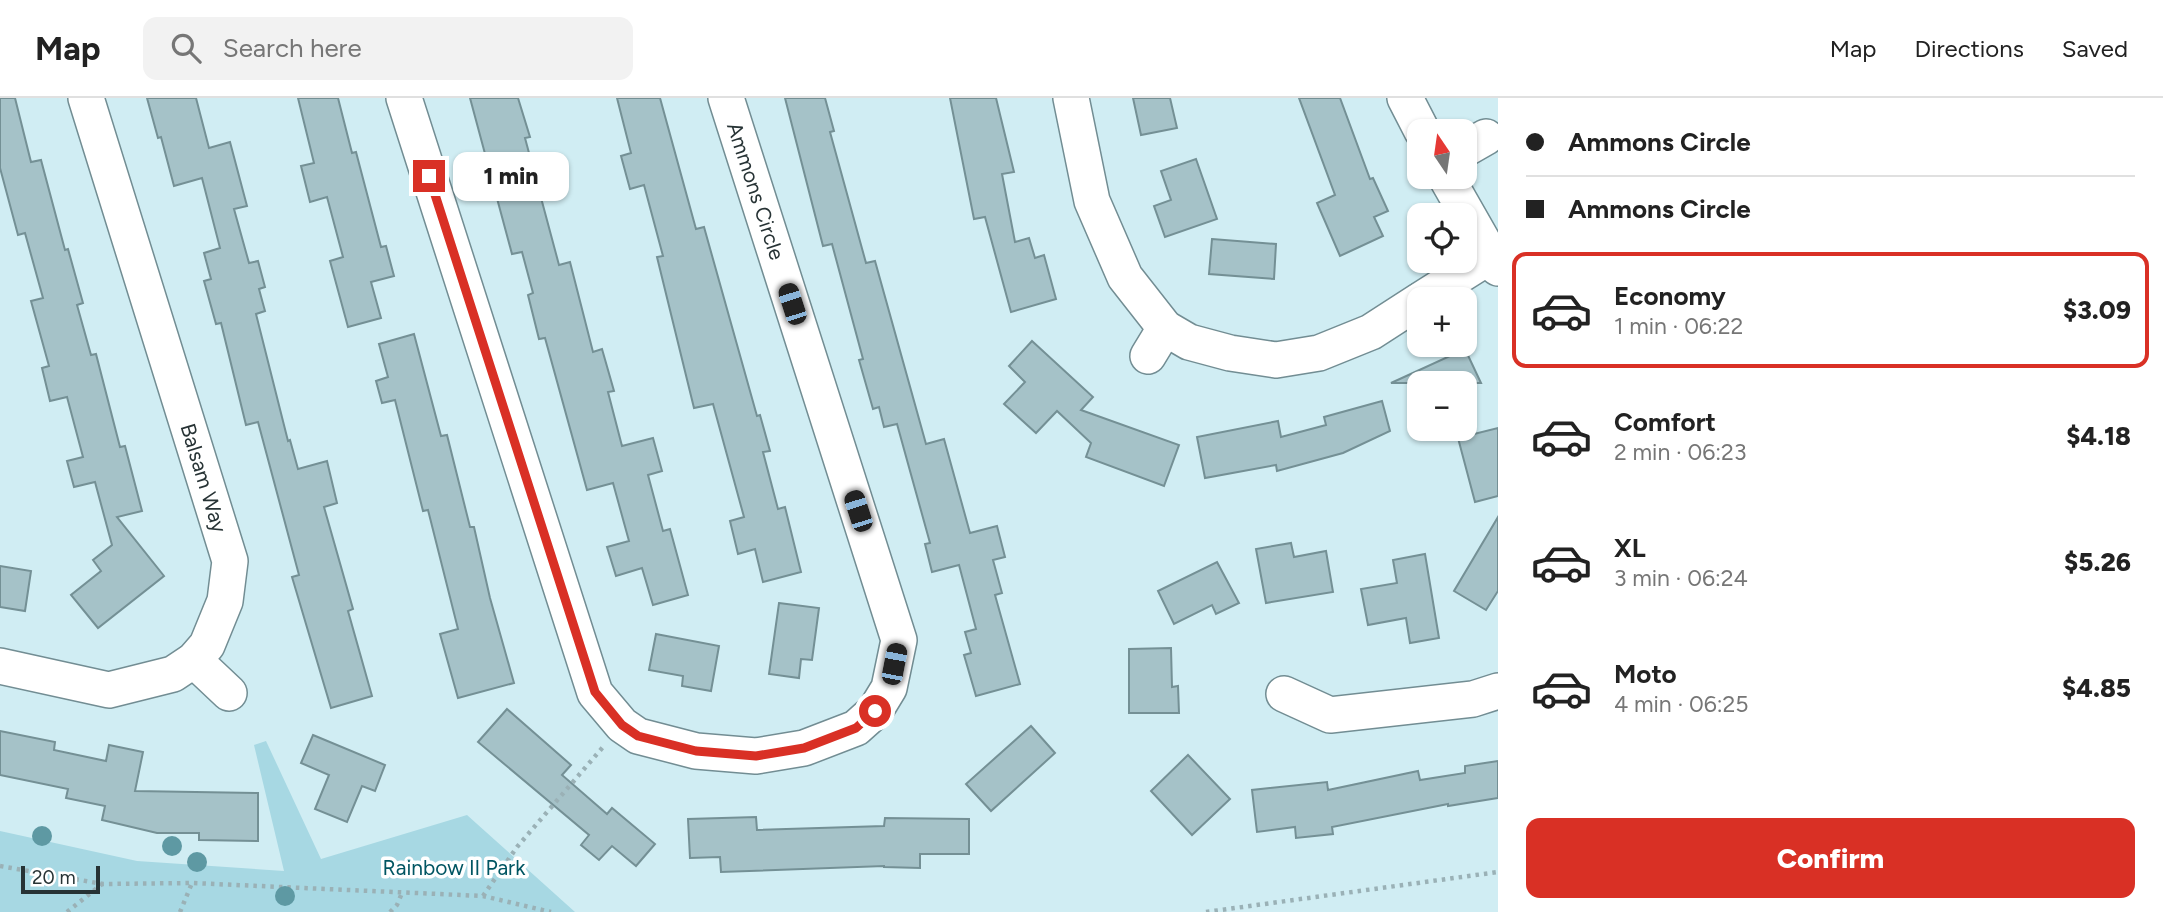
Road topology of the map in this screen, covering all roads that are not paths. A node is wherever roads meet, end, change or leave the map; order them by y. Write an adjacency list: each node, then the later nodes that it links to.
1 (86, 98): 11 (street, Balsam Way)
2 (404, 98): 3 (street, Ammons Circle)
3 (726, 98)
4 (1071, 98): 10 (street)
5 (1405, 98): 6 (street)
6 (1416, 119)
7 (1453, 189): 8 (street)
8 (1494, 262): 9 (street)
9 (1446, 287)
10 (1407, 309)
11 (194, 660): 12 (street, Balsam Way); 14 (street)
12 (0, 666)
13 (1498, 691): 15 (street)
14 (229, 693)
15 (1284, 694)

